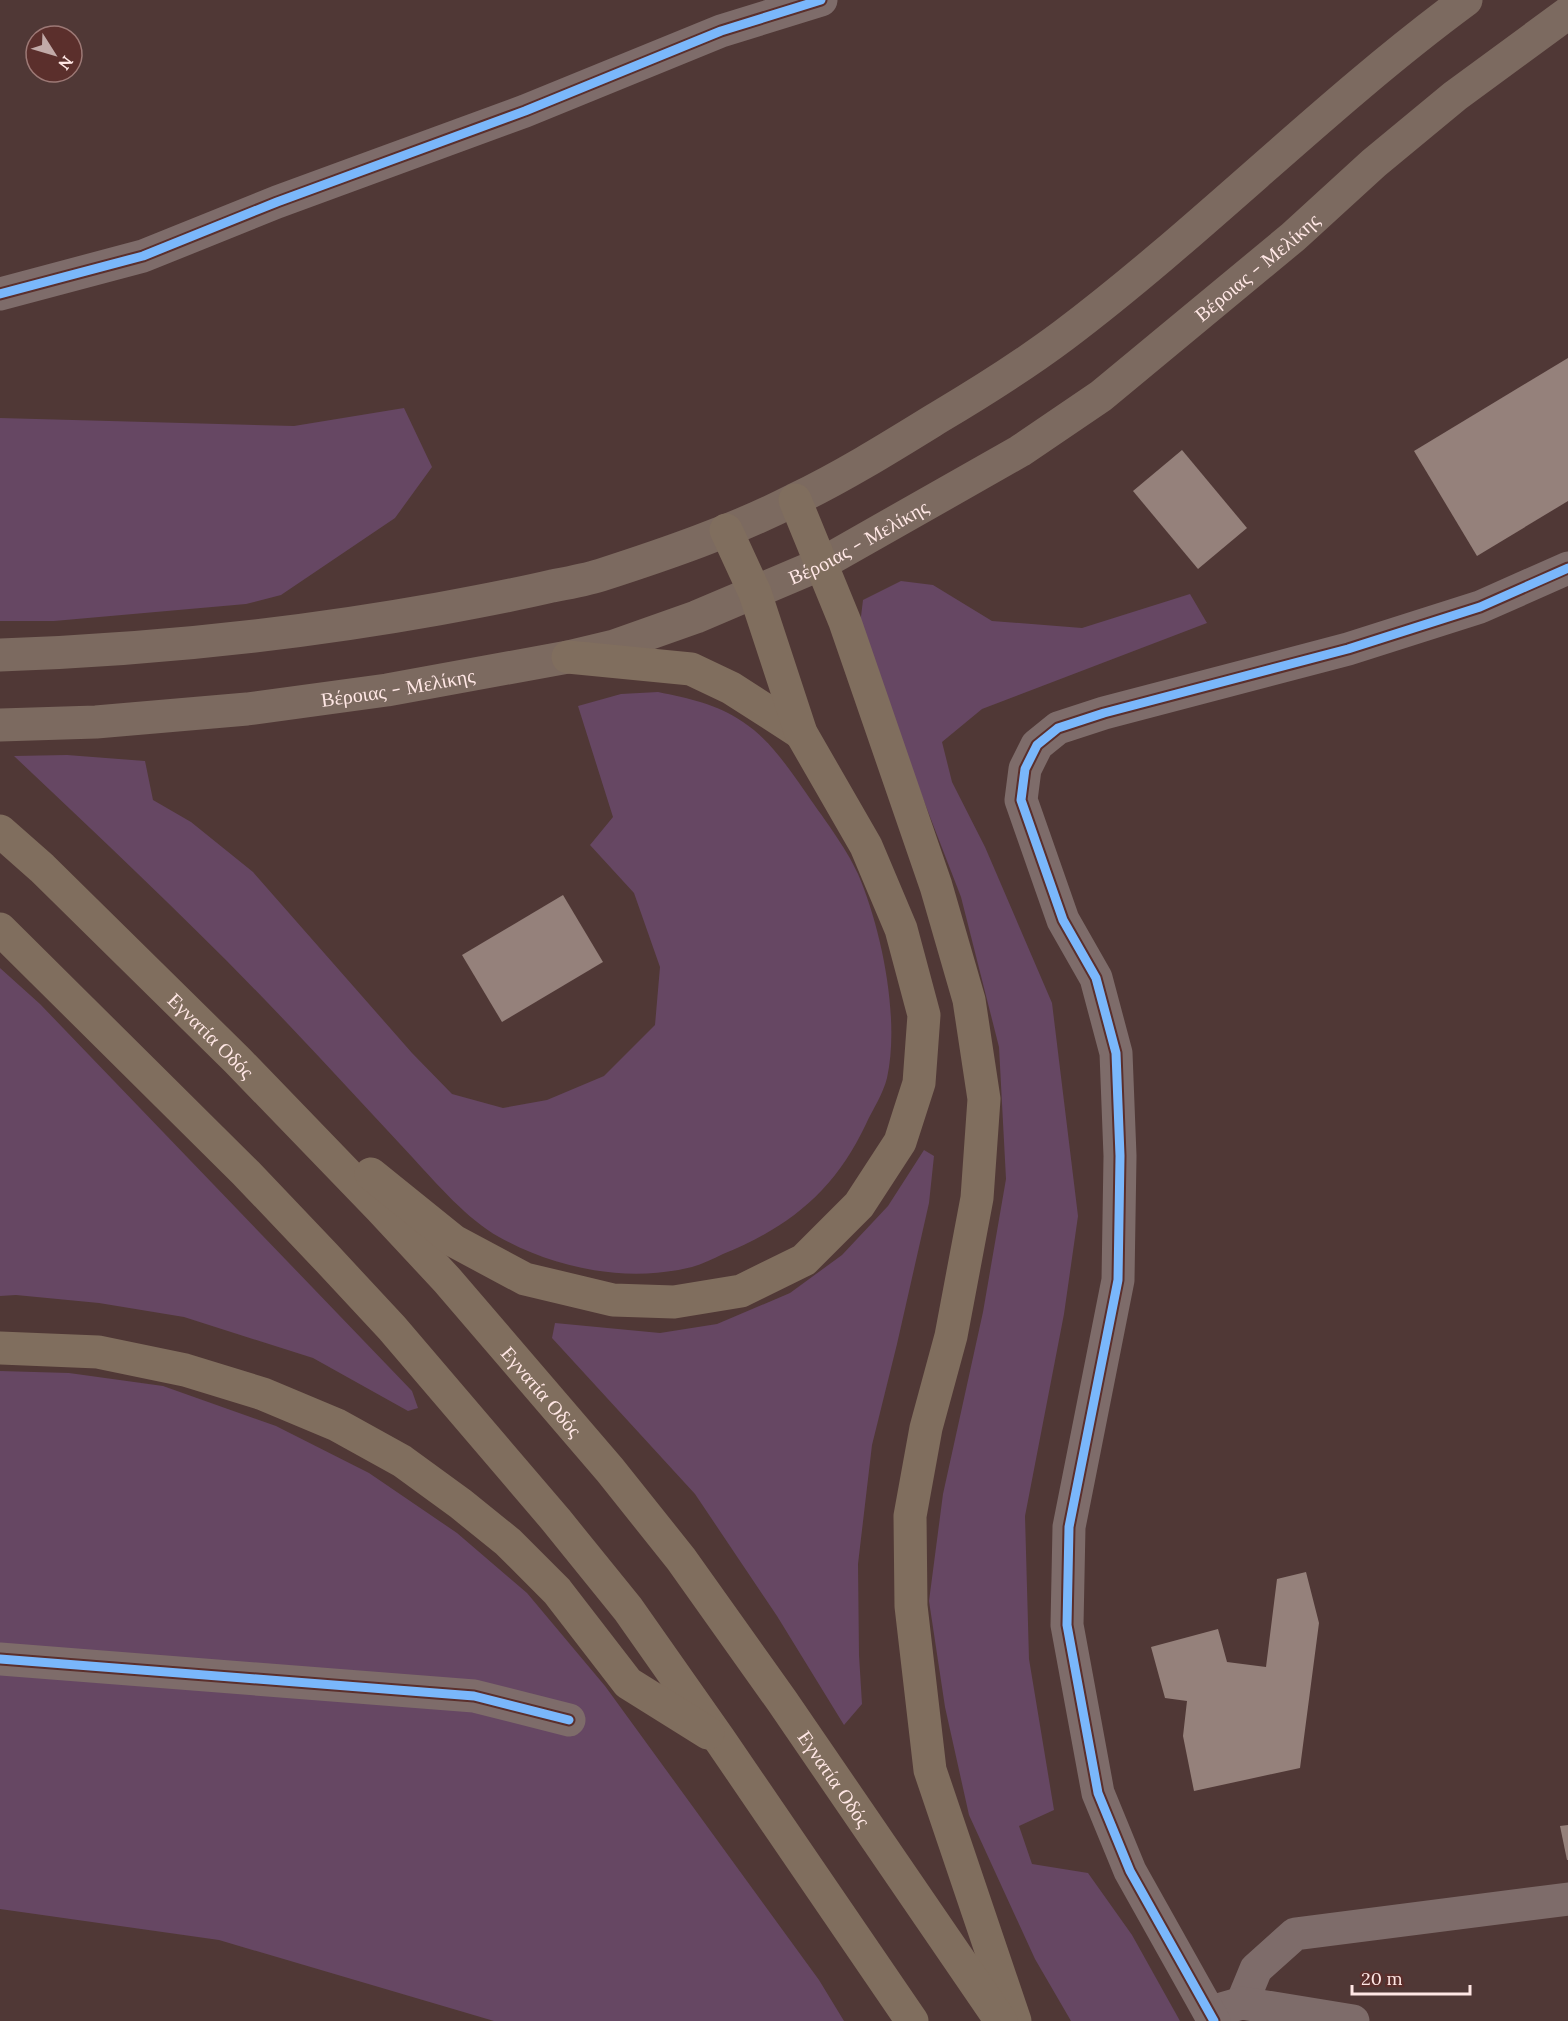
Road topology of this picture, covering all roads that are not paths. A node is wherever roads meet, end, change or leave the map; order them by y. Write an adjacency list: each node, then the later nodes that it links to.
1 (821, 0): 4 (street)
2 (1466, 0): 5 (main road)
3 (1568, 14): 7 (main road, Βέροιας - Μελίκης)
4 (0, 294)
5 (795, 500): 6 (main road); 7 (highway)
6 (726, 530): 9 (highway); 10 (main road)
7 (821, 564): 9 (main road, Βέροιας - Μελίκης); 26 (highway)
8 (1568, 568): 23 (street)
9 (755, 593): 11 (main road, Βέροιας - Μελίκης); 13 (highway)
10 (0, 655)
11 (568, 657): 12 (main road, Βέροιας - Μελίκης); 13 (highway)
12 (0, 725)
13 (801, 733): 16 (highway)
14 (0, 831): 16 (highway, Εγνατία Οδός)
15 (0, 929): 20 (highway)
16 (297, 1120): 25 (highway, Εγνατία Οδός)
17 (0, 1348): 20 (highway)
18 (0, 1659): 19 (street)
19 (569, 1720)
20 (720, 1740): 24 (highway)
21 (1568, 1899): 22 (street)
22 (1242, 2003): 23 (street); 27 (street)
23 (1211, 2017)
24 (912, 2021)
25 (1001, 2021)
26 (1015, 2021)
27 (1353, 2021)

